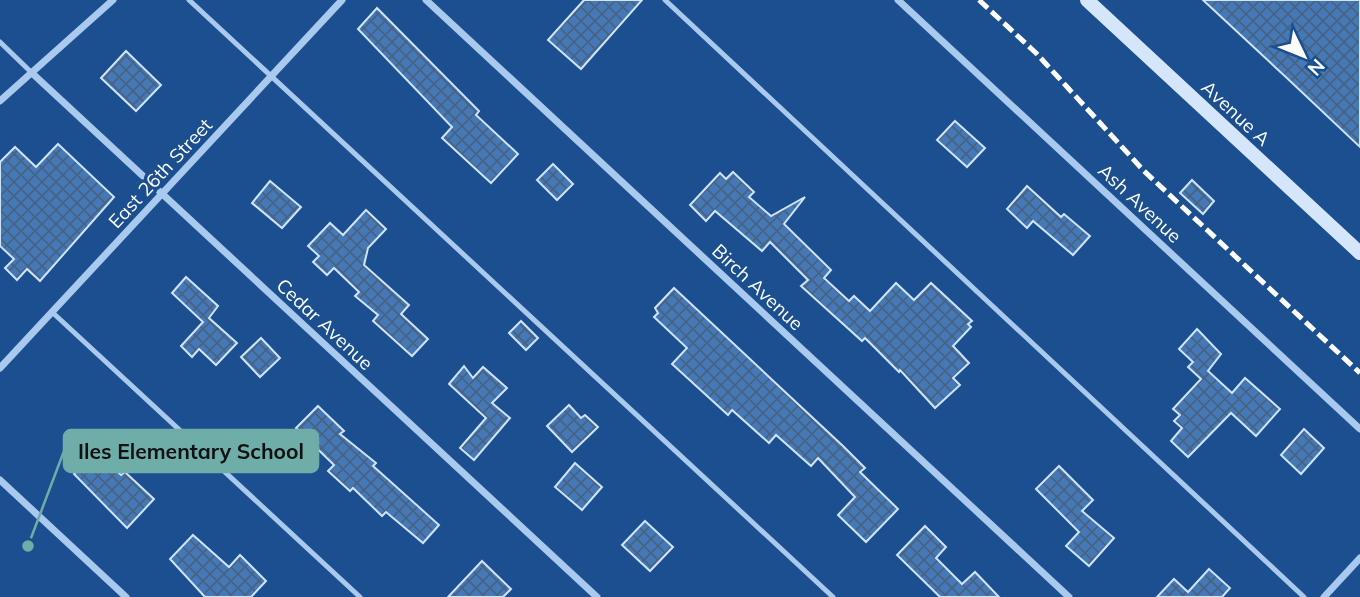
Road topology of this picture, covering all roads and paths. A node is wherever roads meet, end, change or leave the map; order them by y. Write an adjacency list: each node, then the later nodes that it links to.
1 (113, 0): 9 (street)
2 (189, 0): 10 (lane)
3 (342, 0): 10 (street, East 26th Street)
4 (426, 0): 23 (street, Birch Avenue)
5 (665, 0): 24 (lane)
6 (898, 0): 16 (street, Ash Avenue)
7 (1087, 0): 13 (main road, Avenue A)
8 (0, 42): 9 (lane)
9 (33, 74): 11 (street); 12 (street, Cedar Avenue)
10 (271, 76): 12 (street, East 26th Street); 22 (lane)
11 (0, 101)
12 (161, 195): 14 (street, East 26th Street); 21 (street, Cedar Avenue)
13 (1360, 253)
14 (52, 312): 15 (street, East 26th Street); 20 (lane)
15 (0, 368)
16 (1360, 429)
17 (0, 480): 19 (street)
18 (1360, 558): 25 (street)
19 (126, 597)
20 (360, 597)
21 (597, 597)
22 (833, 597)
23 (1069, 597)
24 (1304, 597)
25 (1324, 597)

